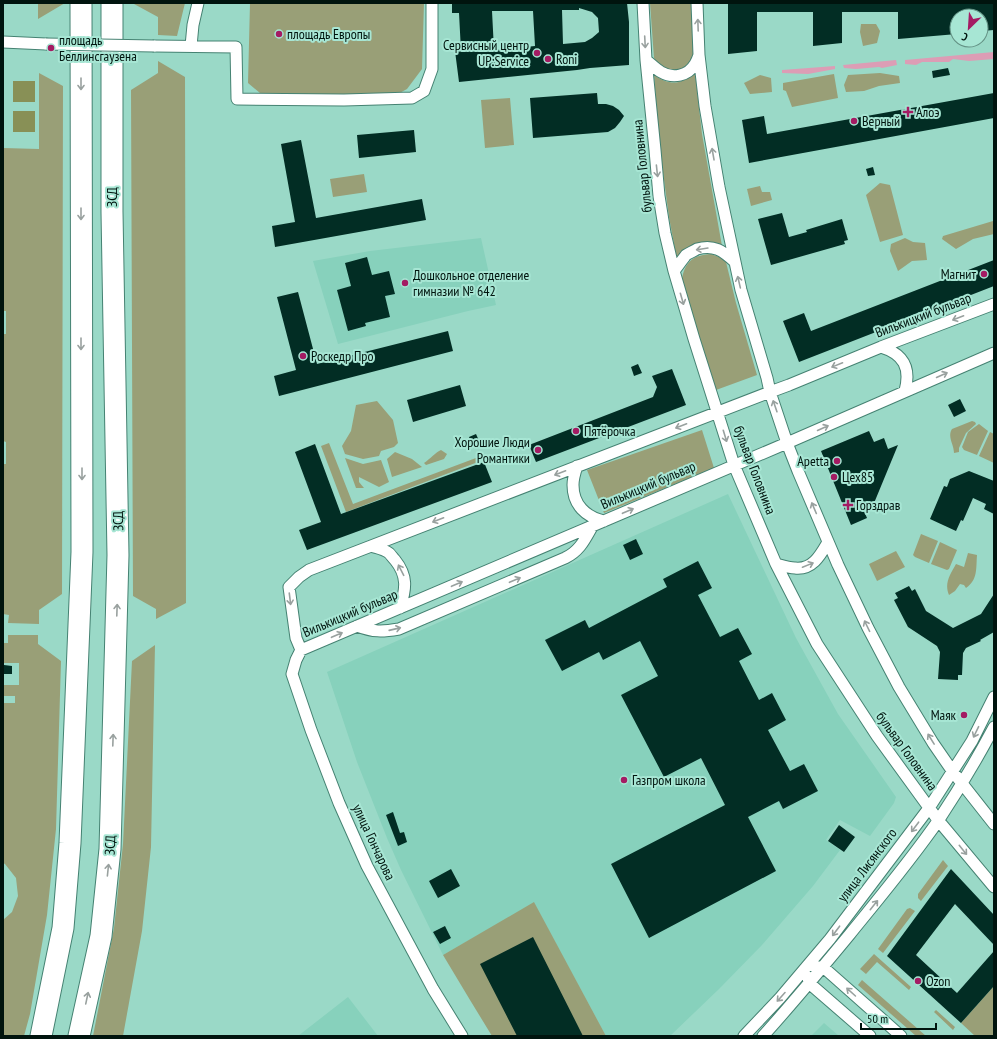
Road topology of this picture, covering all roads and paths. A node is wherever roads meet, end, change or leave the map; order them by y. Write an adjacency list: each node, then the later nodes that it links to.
1 (81, 3): 41 (highway, one-way to 41)
2 (112, 3): 42 (highway, ЗСД, one-way to 2)
3 (198, 3): 8 (street)
4 (432, 3): 8 (street)
5 (643, 3): 10 (street, бульвар Головнина, one-way to 10)
6 (697, 3): 9 (street, one-way to 6)
7 (3, 42): 8 (street, bridge)
8 (191, 46)
9 (699, 55): 10 (street); 11 (street, one-way to 9)
10 (646, 60): 12 (street, бульвар Головнина, one-way to 12)
11 (735, 262): 12 (street, one-way to 12); 17 (street, one-way to 11)
12 (674, 271): 18 (street, бульвар Головнина, one-way to 18)
13 (994, 304): 14 (street, Вилькицкий бульвар, one-way to 14)
14 (880, 347): 16 (street); 17 (street, Вилькицкий бульвар, one-way to 17)
15 (994, 353): 16 (street, Вилькицкий бульвар, one-way to 15)
16 (905, 391): 19 (street, Вилькицкий бульвар, one-way to 16)
17 (770, 392): 18 (street, Вилькицкий бульвар); 19 (street, one-way to 17)
18 (718, 412): 20 (street, бульвар Головнина, one-way to 20); 21 (street, Вилькицкий бульвар, one-way to 21)
19 (787, 443): 20 (street, Вилькицкий бульвар); 24 (street, one-way to 19)
20 (734, 465): 22 (street, Вилькицкий бульвар, one-way to 20); 26 (street, бульвар Головнина)
21 (577, 466): 22 (street); 25 (street, Вилькицкий бульвар, one-way to 25)
22 (604, 521): 23 (street, Вилькицкий бульвар)
23 (593, 525): 27 (street, Вилькицкий бульвар, one-way to 23); 28 (street, one-way to 23)
24 (828, 542): 26 (street, one-way to 24); 32 (street, one-way to 24)
25 (371, 546): 27 (street, one-way to 25); 29 (street, Вилькицкий бульвар, one-way to 29)
26 (776, 564): 34 (street, бульвар Головнина)
27 (400, 608): 28 (street, Вилькицкий бульвар)
28 (357, 626): 29 (street, Вилькицкий бульвар, one-way to 28)
29 (301, 650): 43 (street, улица Гончарова)
30 (994, 697): 32 (street, улица Лисянского, one-way to 32)
31 (994, 727): 33 (street, улица Лисянского)
32 (952, 772): 33 (street); 34 (street, улица Лисянского)
33 (961, 783): 35 (street, улица Лисянского); 36 (street)
34 (929, 808): 35 (street, бульвар Головнина); 38 (street, улица Лисянского, one-way to 38)
35 (938, 820): 37 (street, бульвар Головнина, one-way to 37); 39 (street, улица Лисянского, one-way to 35)
36 (994, 824)
37 (994, 887)
38 (807, 967): 39 (street); 40 (street); 44 (street, улица Лисянского, one-way to 44)
39 (823, 967): 40 (street, улица Лисянского); 47 (street, one-way to 39)
40 (809, 983): 45 (street, улица Лисянского); 46 (street)
41 (41, 1036)
42 (79, 1036)
43 (462, 1036)
44 (744, 1036)
45 (763, 1036)
46 (870, 1036)
47 (901, 1036)

